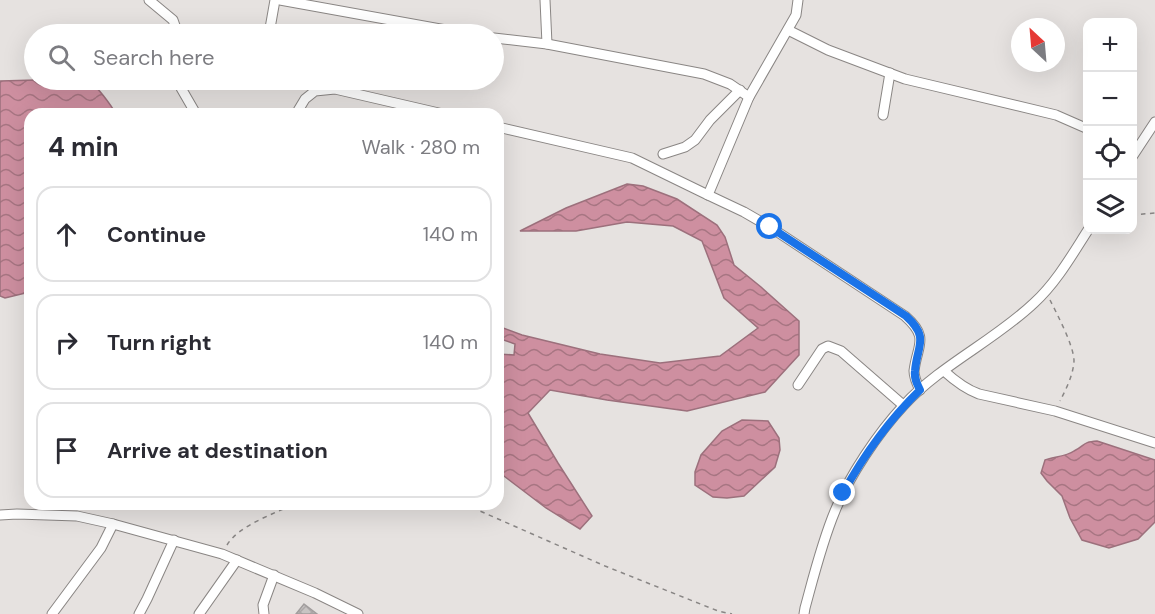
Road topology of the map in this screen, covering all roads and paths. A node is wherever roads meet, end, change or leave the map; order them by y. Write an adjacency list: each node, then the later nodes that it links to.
1 (149, 0): 6 (street)
2 (275, 0): 7 (street)
3 (280, 0): 8 (street)
4 (545, 0): 11 (street)
5 (798, 0): 9 (street)
6 (174, 24)
7 (271, 24)
8 (413, 24)
9 (788, 30): 12 (street); 17 (street)
10 (504, 39): 11 (street)
11 (548, 44): 16 (street)
12 (890, 73): 21 (street); 23 (street)
13 (182, 90): 18 (street)
14 (324, 90): 19 (street)
15 (338, 90): 20 (street)
16 (740, 90): 17 (street); 26 (street)
17 (749, 97): 27 (street)
18 (192, 108)
19 (300, 108)
20 (417, 108)
21 (884, 115)
22 (1155, 122): 25 (street)
23 (1083, 127)
24 (504, 128): 27 (street)
25 (1137, 149)
26 (663, 154)
27 (708, 195): 34 (street)
28 (1155, 213): 29 (path)
29 (1137, 215)
30 (1085, 234): 31 (street)
31 (1046, 291): 32 (street); 36 (path)
32 (944, 371): 34 (street); 36 (street)
33 (798, 385): 35 (street)
34 (920, 390): 35 (street)
35 (903, 405): 52 (street)
36 (1054, 411): 37 (street)
37 (1155, 443)
38 (283, 510): 43 (path)
39 (478, 510): 51 (path)
40 (0, 515): 41 (street)
41 (113, 524): 42 (street); 46 (street)
42 (174, 540): 43 (street); 47 (street)
43 (222, 554): 44 (street)
44 (237, 560): 45 (street); 48 (street)
45 (274, 575): 49 (street); 50 (street)
46 (52, 614)
47 (139, 614)
48 (199, 614)
49 (264, 614)
50 (358, 614)
51 (732, 614)
52 (804, 614)

